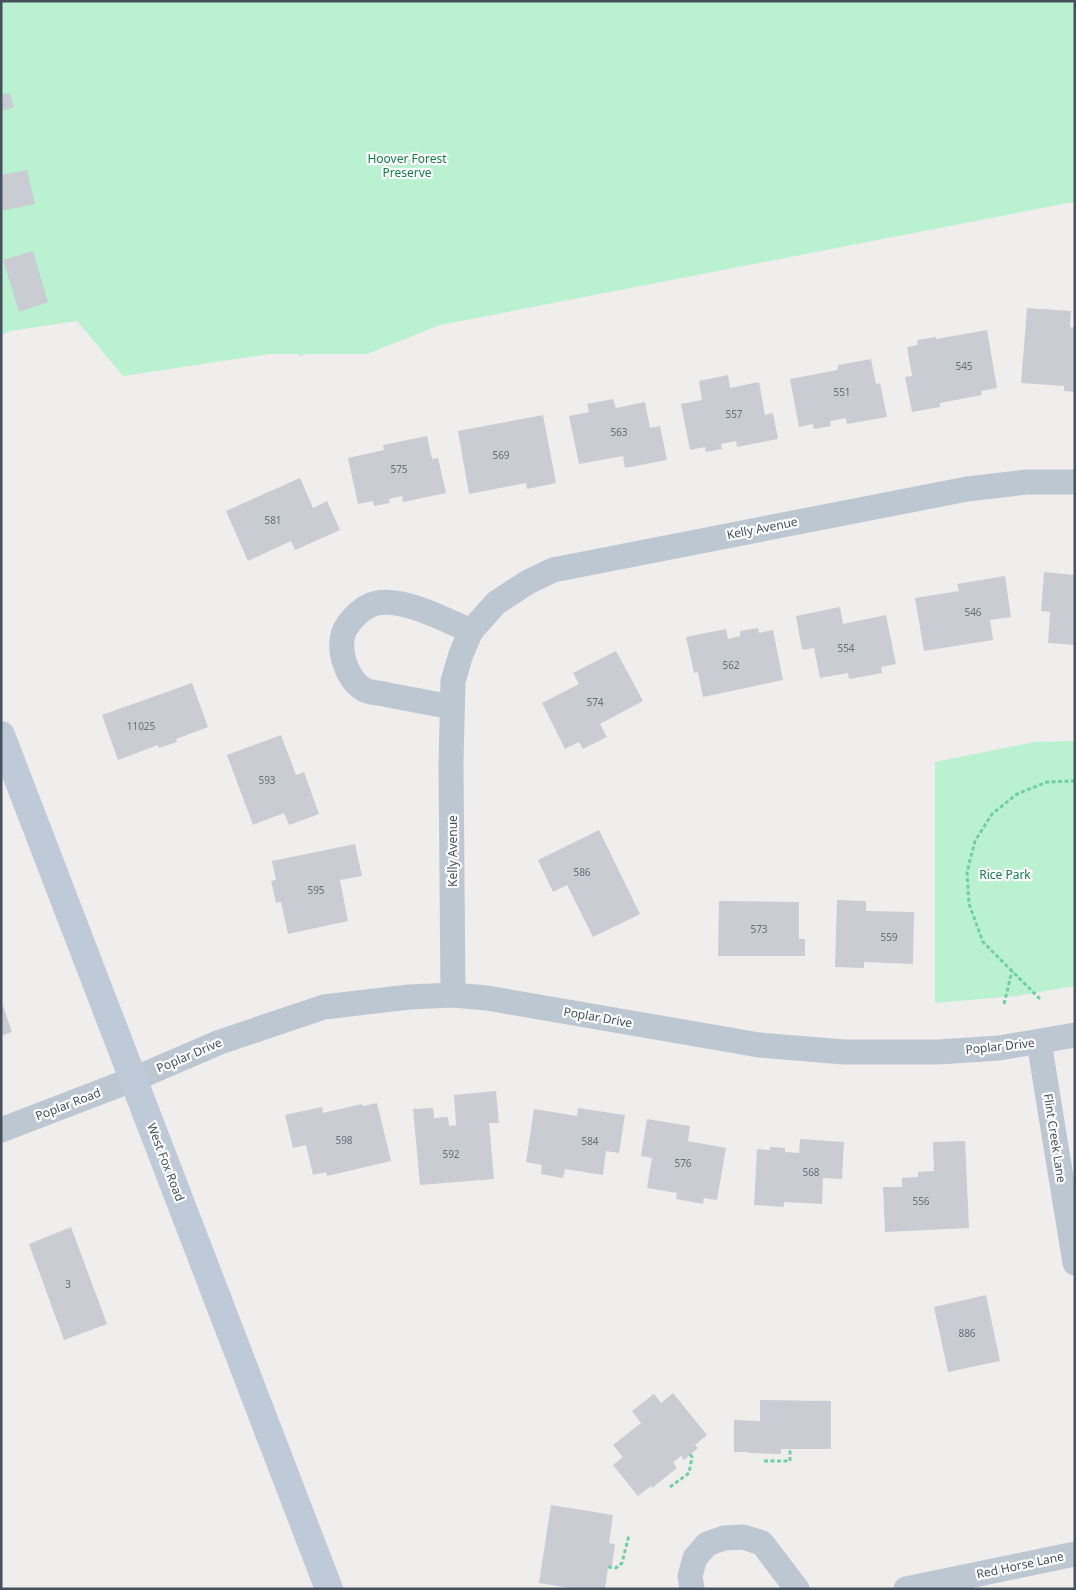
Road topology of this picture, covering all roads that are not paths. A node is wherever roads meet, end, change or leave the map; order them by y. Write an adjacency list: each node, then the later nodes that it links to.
1 (1075, 482): 2 (street, Kelly Avenue)
2 (471, 631): 3 (street, Kelly Avenue); 3 (street)
3 (452, 707): 5 (street, Kelly Avenue)
4 (1, 735): 8 (street, West Fox Road)
5 (453, 995): 7 (street, Poplar Drive); 8 (street, Poplar Drive)
6 (1075, 1035): 7 (street, Poplar Drive)
7 (1040, 1042): 10 (street, Flint Creek Lane)
8 (134, 1079): 9 (street, Poplar Road); 12 (street, West Fox Road)
9 (1, 1130)
10 (1075, 1263)
11 (1075, 1554): 15 (street, Red Horse Lane)
12 (330, 1589)
13 (692, 1589): 14 (street)
14 (797, 1589)
15 (906, 1589)

